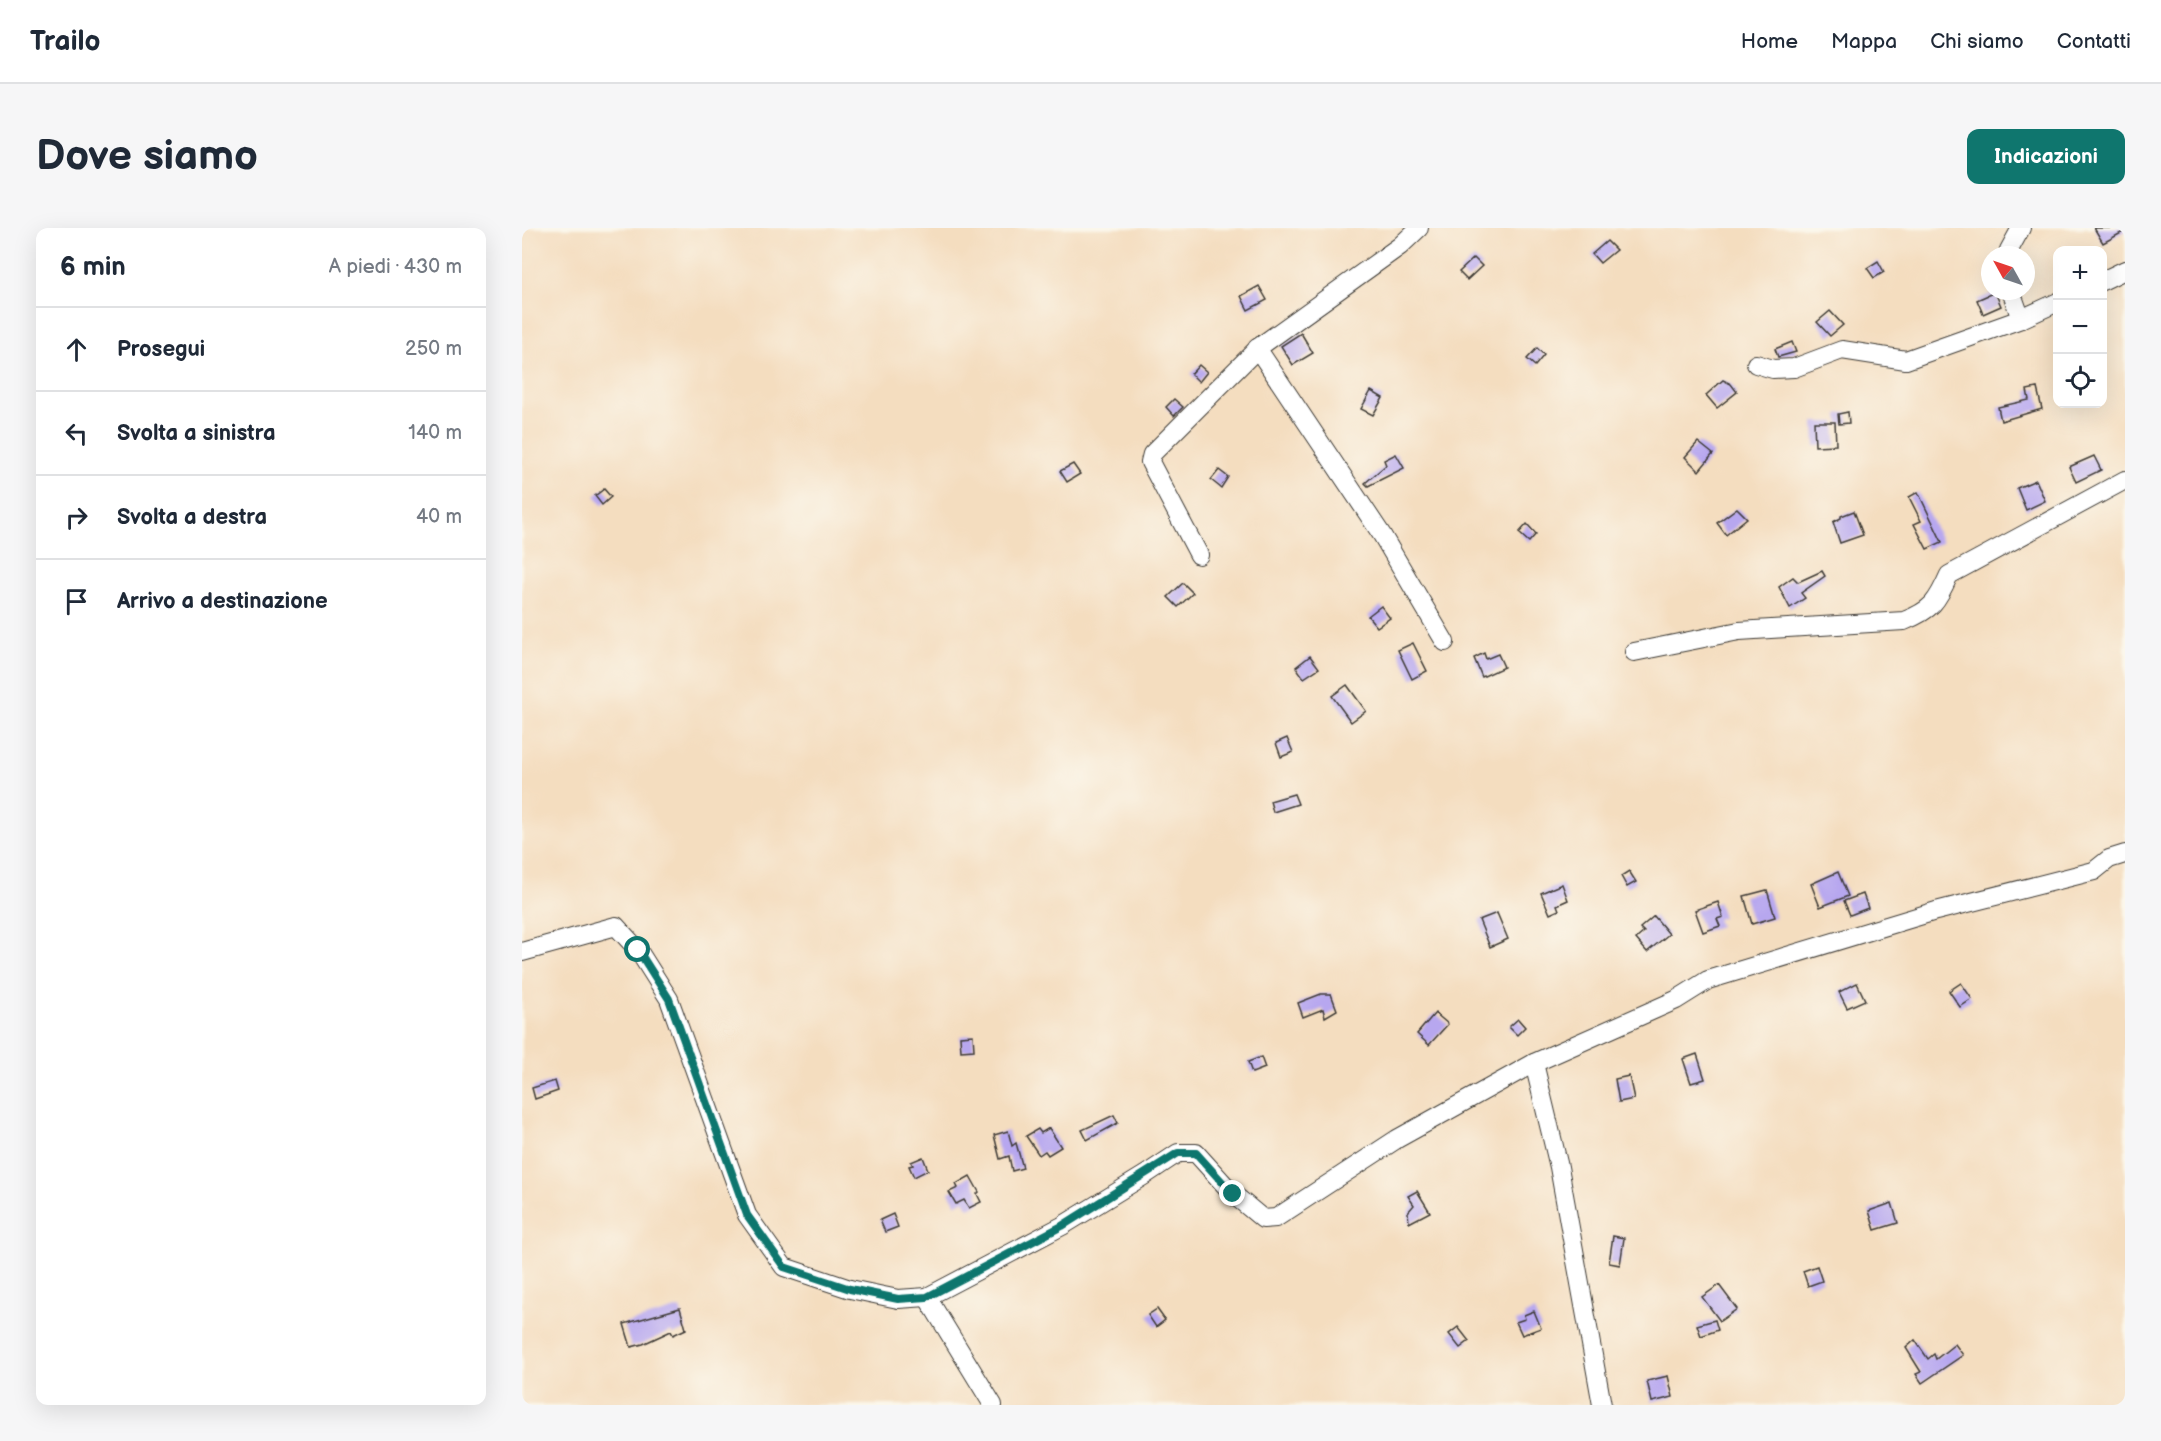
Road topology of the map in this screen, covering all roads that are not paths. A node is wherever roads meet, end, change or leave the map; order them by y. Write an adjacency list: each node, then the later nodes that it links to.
1 (1419, 228): 9 (street)
2 (2021, 228): 3 (street)
3 (2011, 246)
4 (2125, 270): 5 (street)
5 (2107, 279)
6 (2014, 300): 8 (street)
7 (2053, 304): 8 (street)
8 (2021, 320): 10 (street)
9 (1257, 348): 12 (street); 13 (street)
10 (1756, 364)
11 (2125, 480): 14 (street)
12 (1199, 555)
13 (1446, 642)
14 (1634, 652)
15 (2125, 854): 17 (street)
16 (522, 952): 18 (street)
17 (1534, 1063): 18 (street); 20 (street)
18 (927, 1297): 19 (street)
19 (993, 1405)
20 (1602, 1405)

